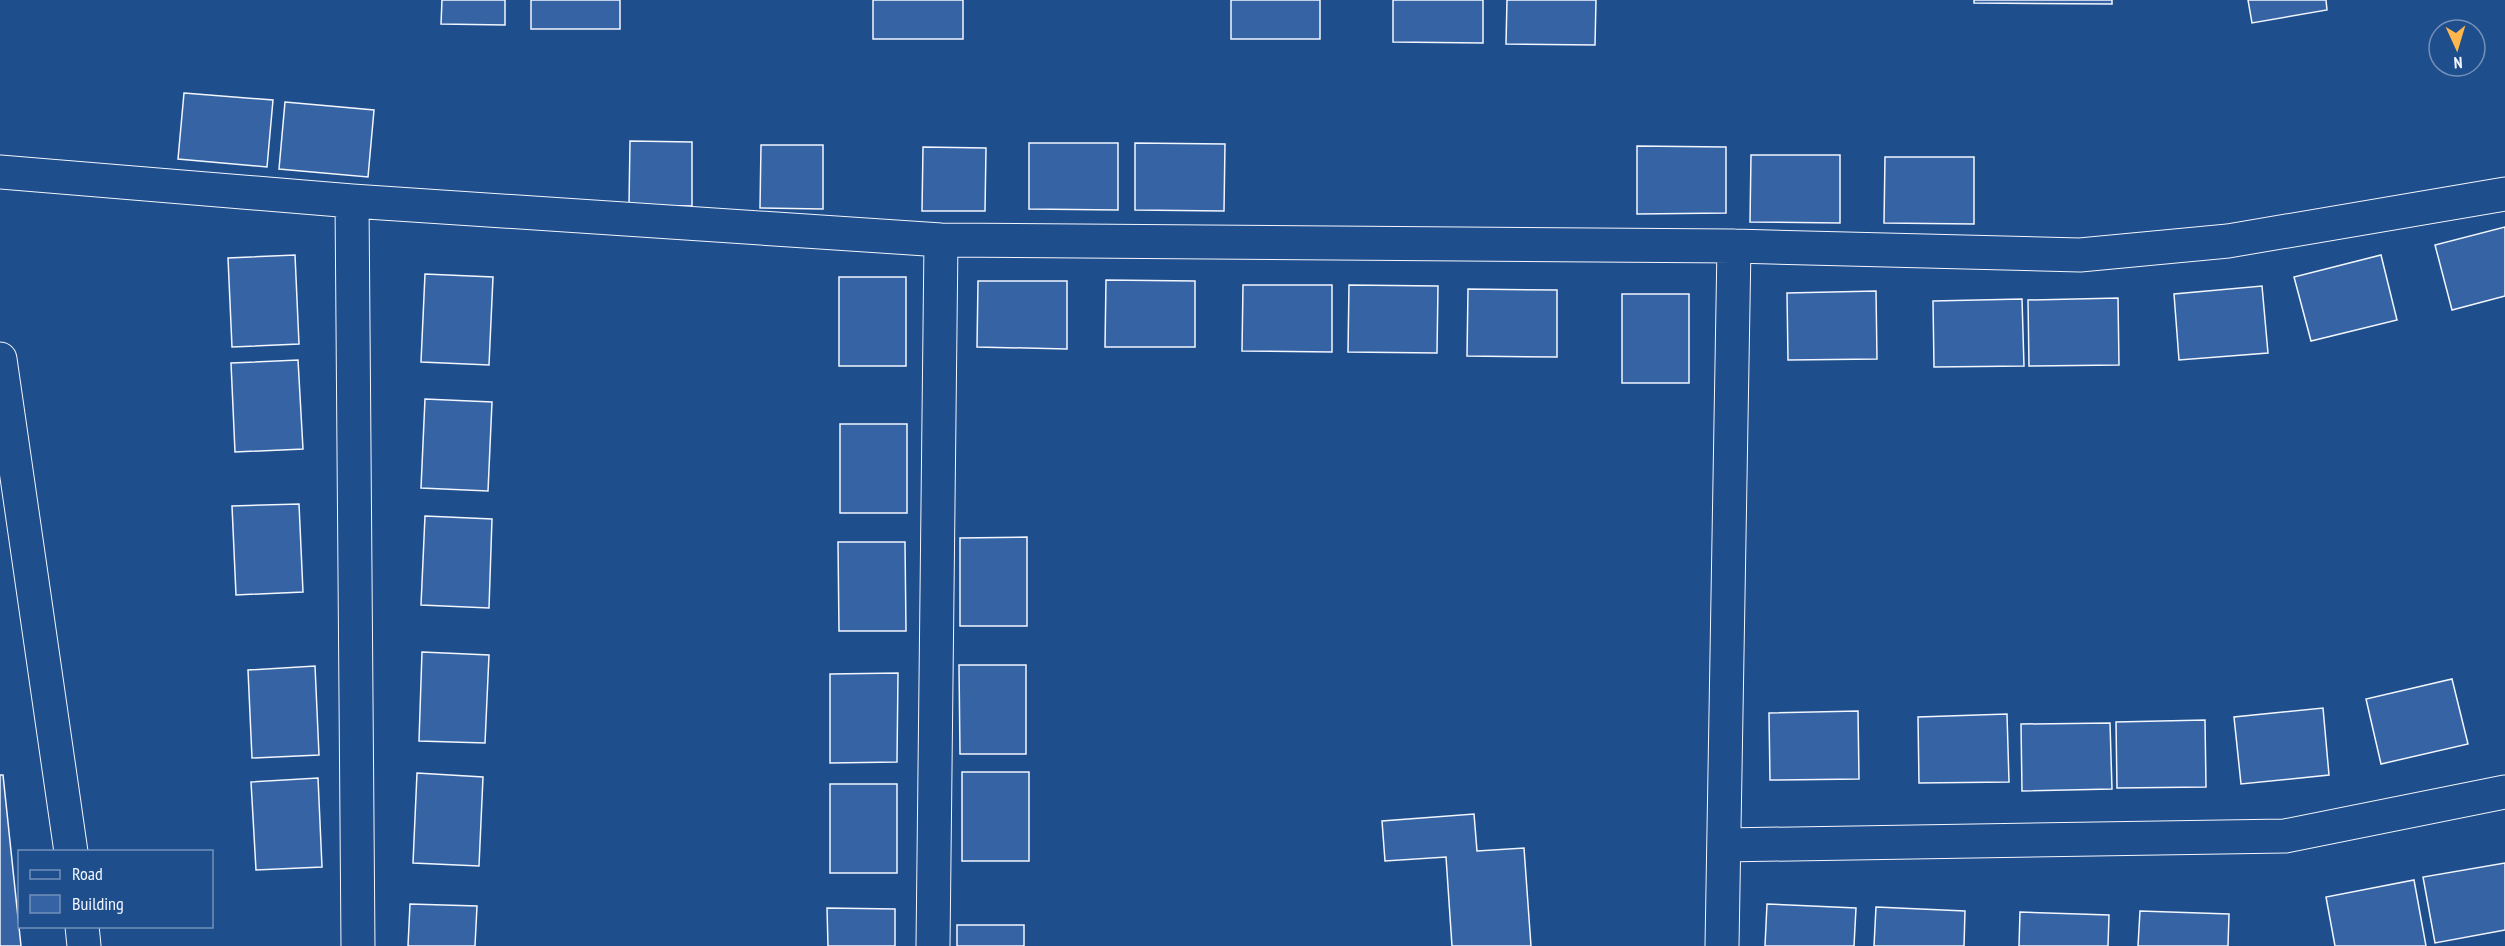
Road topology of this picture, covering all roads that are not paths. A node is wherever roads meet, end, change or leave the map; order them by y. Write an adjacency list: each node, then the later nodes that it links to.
1 (0, 172): 3 (street)
2 (2505, 194): 5 (street)
3 (352, 201): 4 (street); 12 (street)
4 (941, 240): 5 (street); 13 (street)
5 (1734, 246): 8 (street)
6 (0, 359): 9 (street)
7 (2505, 792): 8 (street)
8 (1724, 845): 14 (street)
9 (71, 850)
10 (82, 928): 11 (street)
11 (84, 946)
12 (358, 946)
13 (933, 946)
14 (1722, 946)

